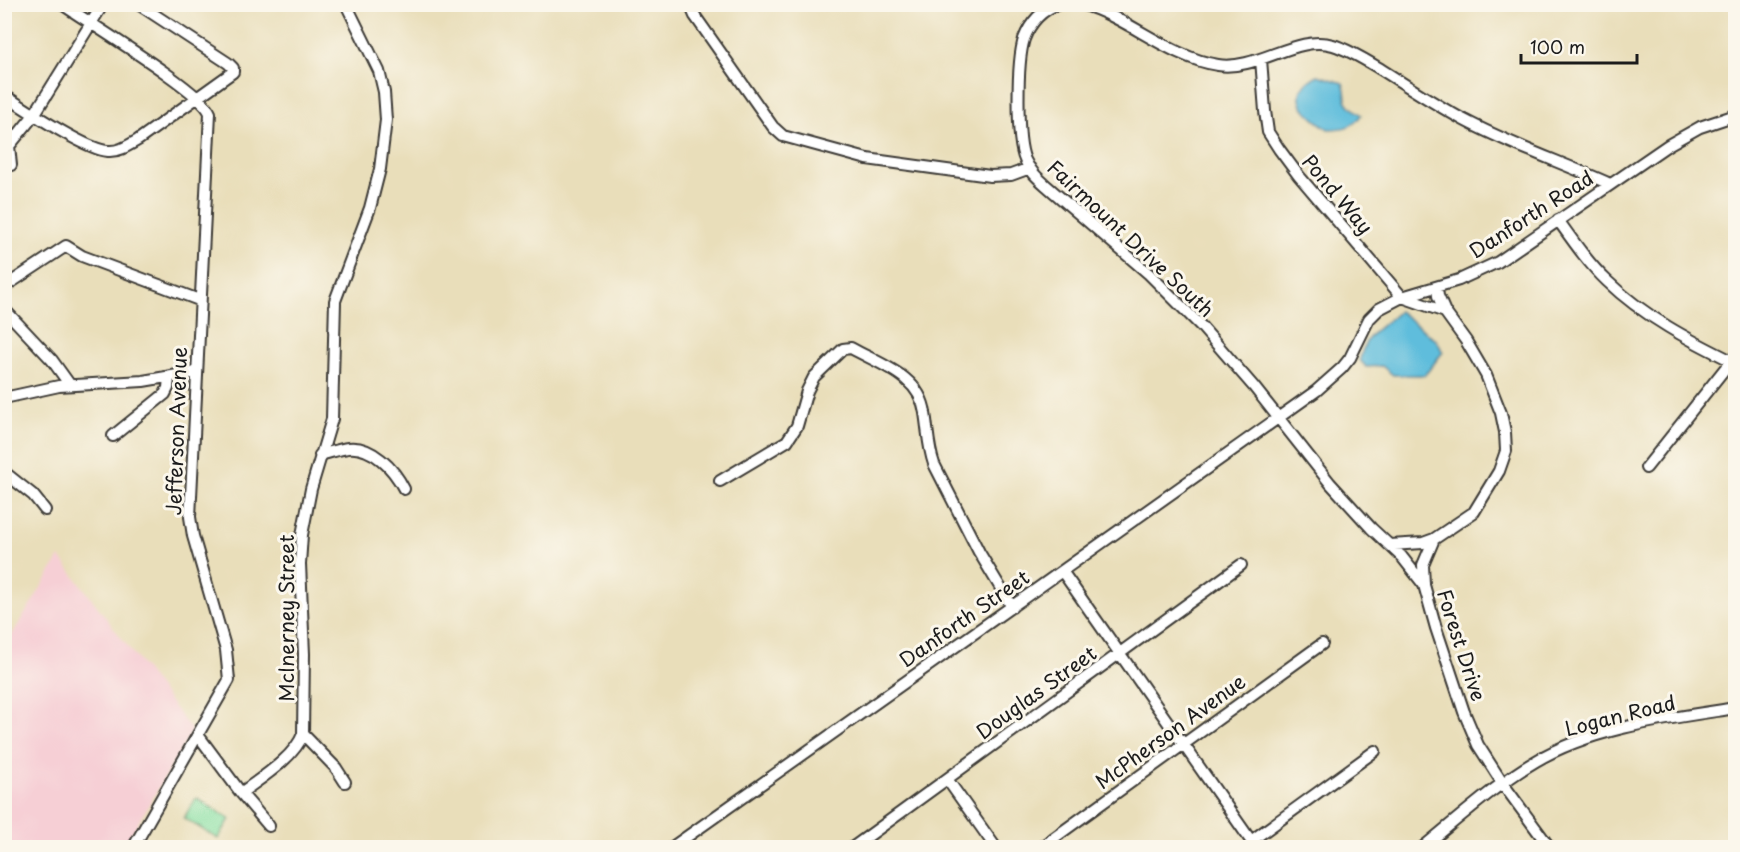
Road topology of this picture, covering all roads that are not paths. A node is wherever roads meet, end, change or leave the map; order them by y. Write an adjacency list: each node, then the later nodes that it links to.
1 (62, 4): 8 (street)
2 (103, 4): 8 (street)
3 (138, 4): 11 (street)
4 (346, 4): 31 (street, McInerney Street)
5 (690, 4): 15 (street)
6 (1059, 4): 15 (street, Fairmount Drive South)
7 (1082, 4): 9 (street)
8 (90, 24): 11 (street); 12 (street)
9 (1261, 59): 16 (street); 20 (street, Pond Way)
10 (4, 95): 12 (street)
11 (197, 98): 12 (street); 21 (street, Jefferson Avenue)
12 (34, 115): 14 (street)
13 (1736, 115): 16 (street, Danforth Road)
14 (11, 165)
15 (1030, 168): 29 (street, Fairmount Drive South)
16 (1610, 184): 17 (street, Danforth Road)
17 (1558, 220): 19 (street, Danforth Road); 24 (street)
18 (4, 287): 21 (street)
19 (1437, 288): 20 (street, Danforth Road); 23 (street)
20 (1402, 297): 23 (street); 29 (street, Danforth Road)
21 (199, 300): 25 (street, Jefferson Avenue)
22 (4, 309): 27 (street)
23 (1445, 312): 37 (street)
24 (1733, 362): 32 (street)
25 (195, 372): 26 (street); 47 (street, Jefferson Avenue)
26 (169, 377): 27 (street); 30 (street)
27 (70, 385): 28 (street)
28 (4, 398)
29 (1277, 419): 38 (street, Forest Drive); 40 (street, Danforth Street)
30 (113, 436)
31 (320, 455): 35 (street); 46 (street, McInerney Street)
32 (1646, 468)
33 (4, 472): 36 (street)
34 (720, 481): 42 (street)
35 (404, 489)
36 (45, 510)
37 (1434, 539): 38 (street); 41 (street)
38 (1390, 545): 41 (street, Forest Drive)
39 (1241, 565): 44 (street, Douglas Street)
40 (1062, 571): 42 (street, Danforth Street); 44 (street)
41 (1424, 585): 52 (street, Forest Drive)
42 (1012, 607): 58 (street, Danforth Street)
43 (1322, 644): 48 (street, McPherson Avenue)
44 (1120, 652): 48 (street); 50 (street, Douglas Street)
45 (1736, 708): 52 (street, Logan Road)
46 (303, 734): 51 (street); 53 (street)
47 (198, 735): 53 (street); 57 (street, Jefferson Avenue)
48 (1183, 744): 56 (street); 61 (street, McPherson Avenue)
49 (1375, 751): 56 (street)
50 (947, 779): 59 (street, Douglas Street); 60 (street)
51 (345, 782)
52 (1503, 784): 55 (street, Logan Road); 64 (street, Forest Drive)
53 (241, 793): 54 (street)
54 (269, 826)
55 (1434, 838): 62 (street, Logan Road); 63 (street)
56 (1254, 844)
57 (133, 848)
58 (671, 848)
59 (852, 848)
60 (996, 848)
61 (1040, 848)
62 (1422, 848)
63 (1442, 848)
64 (1550, 848)

